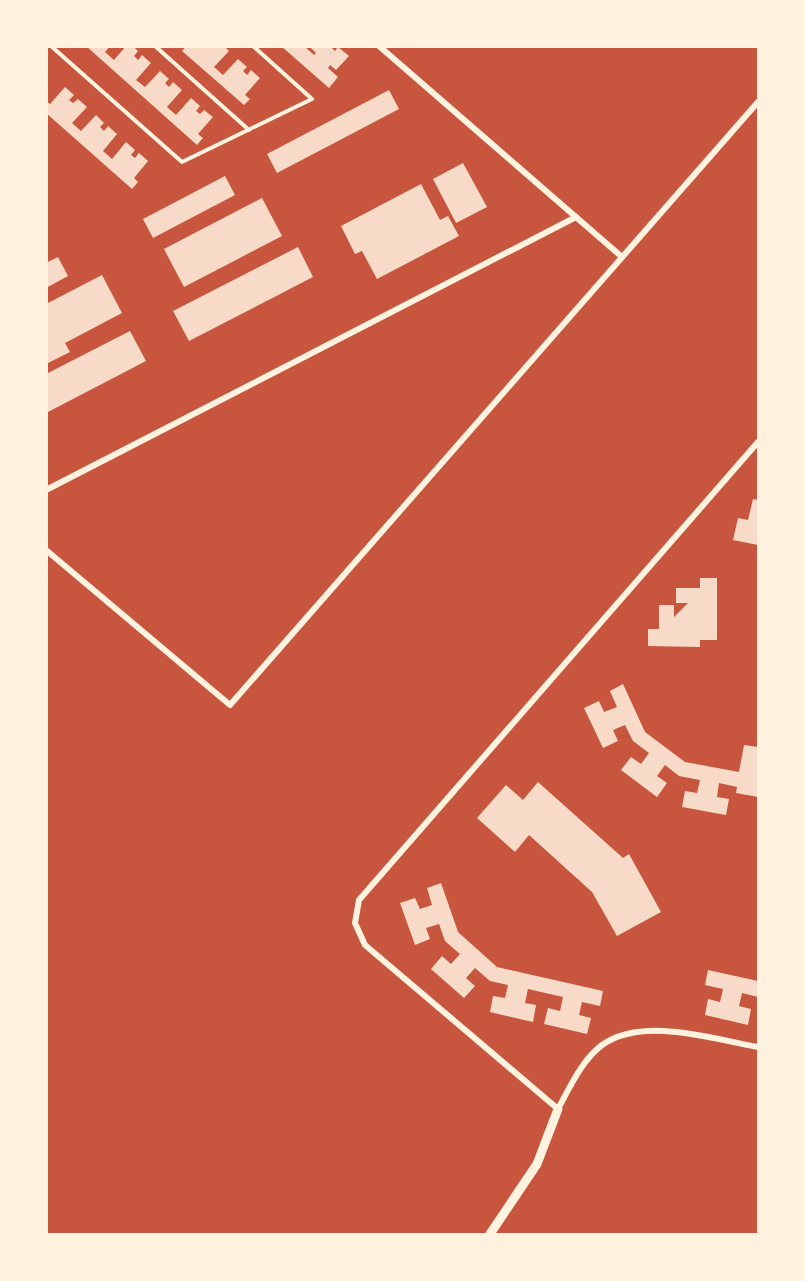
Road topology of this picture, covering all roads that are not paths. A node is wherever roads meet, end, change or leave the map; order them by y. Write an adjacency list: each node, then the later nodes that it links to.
1 (155, 46): 7 (lane)
2 (253, 46): 7 (lane)
3 (379, 46): 8 (street)
4 (52, 47): 5 (lane); 7 (lane)
5 (46, 53)
6 (759, 102): 9 (street)
7 (249, 129)
8 (576, 218): 9 (street); 11 (street)
9 (621, 257): 12 (street)
10 (759, 442): 14 (street)
11 (46, 490)
12 (46, 550)
13 (759, 1047): 14 (street)
14 (558, 1109): 15 (street)
15 (490, 1234)

